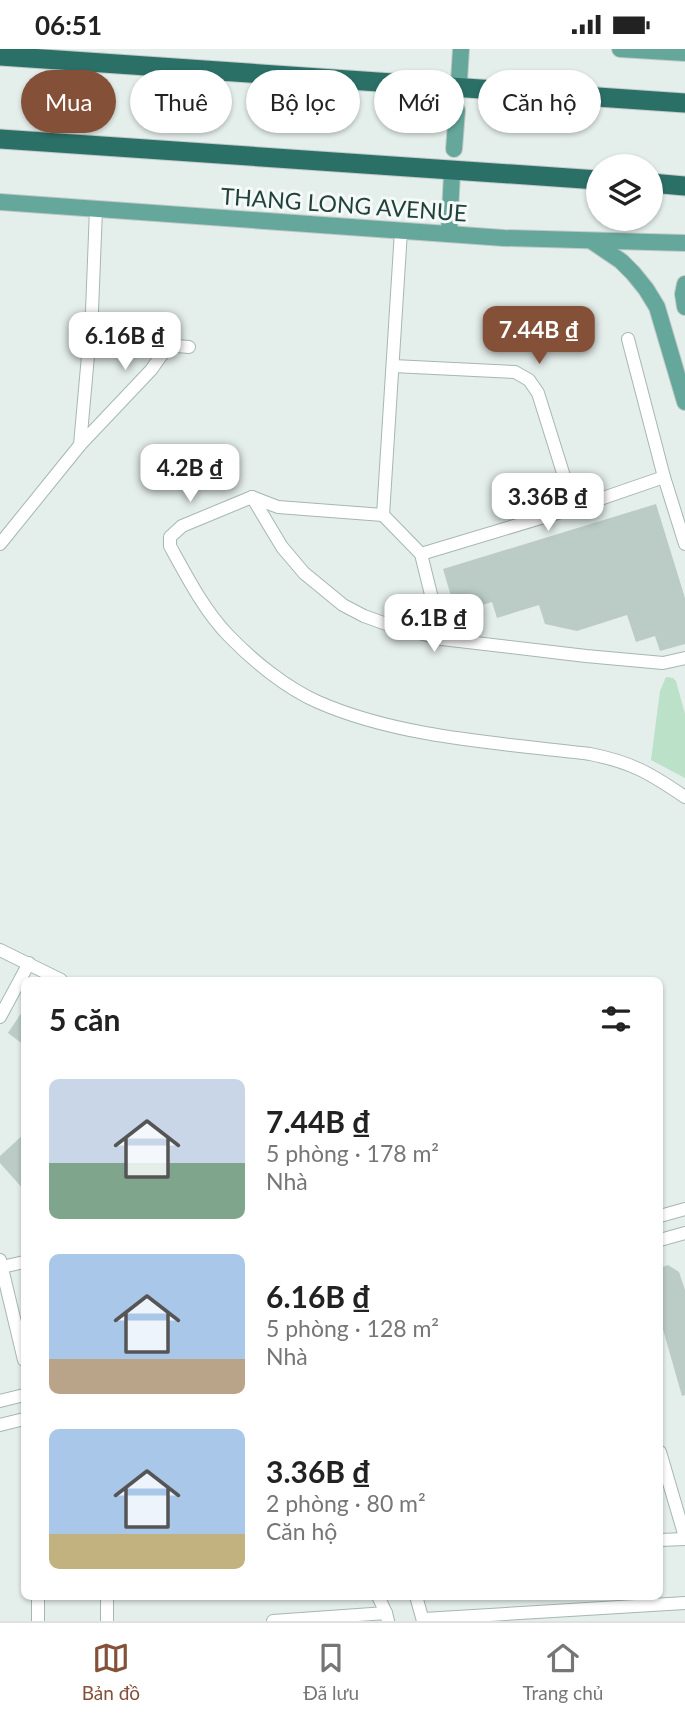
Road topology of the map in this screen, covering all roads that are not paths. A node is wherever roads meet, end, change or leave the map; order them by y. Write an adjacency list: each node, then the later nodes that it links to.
1 (461, 49): 5 (main road)
2 (620, 49): 3 (main road)
3 (685, 54)
4 (0, 56): 6 (highway)
5 (460, 70)
6 (685, 103)
7 (455, 133): 9 (main road)
8 (0, 139): 11 (highway)
9 (454, 149)
10 (452, 173): 17 (main road)
11 (586, 179)
12 (663, 184): 13 (highway)
13 (685, 185)
14 (0, 202): 15 (main road, THANG LONG AVENUE)
15 (96, 209): 16 (main road, THANG LONG AVENUE); 26 (street)
16 (401, 231): 17 (main road, THANG LONG AVENUE); 24 (street)
17 (449, 234): 18 (main road, THANG LONG AVENUE)
18 (593, 242): 19 (main road, THANG LONG AVENUE); 25 (main road)
19 (685, 243)
20 (685, 284): 21 (main road)
21 (685, 307)
22 (628, 339): 27 (street)
23 (189, 347): 26 (street)
24 (393, 366): 29 (street); 30 (street)
25 (685, 402)
26 (80, 445): 31 (street)
27 (664, 478): 29 (street); 32 (street)
28 (252, 497): 30 (street); 34 (street); 36 (street)
29 (575, 508): 33 (street)
30 (383, 515): 33 (street)
31 (0, 544)
32 (685, 544)
33 (421, 554): 34 (street)
34 (442, 639): 35 (street)
35 (685, 657)
36 (685, 797)
37 (0, 950): 38 (street)
38 (29, 963): 39 (street); 40 (street)
39 (21, 977)
40 (55, 977)
41 (21, 978): 42 (street)
42 (0, 1017)
43 (685, 1209): 44 (street)
44 (663, 1215)
45 (684, 1237): 46 (street)
46 (663, 1240)
47 (21, 1262): 48 (street)
48 (1, 1263): 49 (street)
49 (21, 1347)
50 (21, 1396): 51 (street)
51 (0, 1401)
52 (21, 1420): 53 (street)
53 (0, 1426)
54 (663, 1472): 55 (street)
55 (685, 1538): 56 (street)
56 (663, 1539)
57 (38, 1600): 64 (street)
58 (107, 1600): 65 (street)
59 (380, 1600): 62 (street)
60 (417, 1600): 63 (street)
61 (685, 1603): 63 (street)
62 (387, 1617): 66 (street)
63 (424, 1620)
64 (38, 1621)
65 (107, 1621)
66 (273, 1621)

